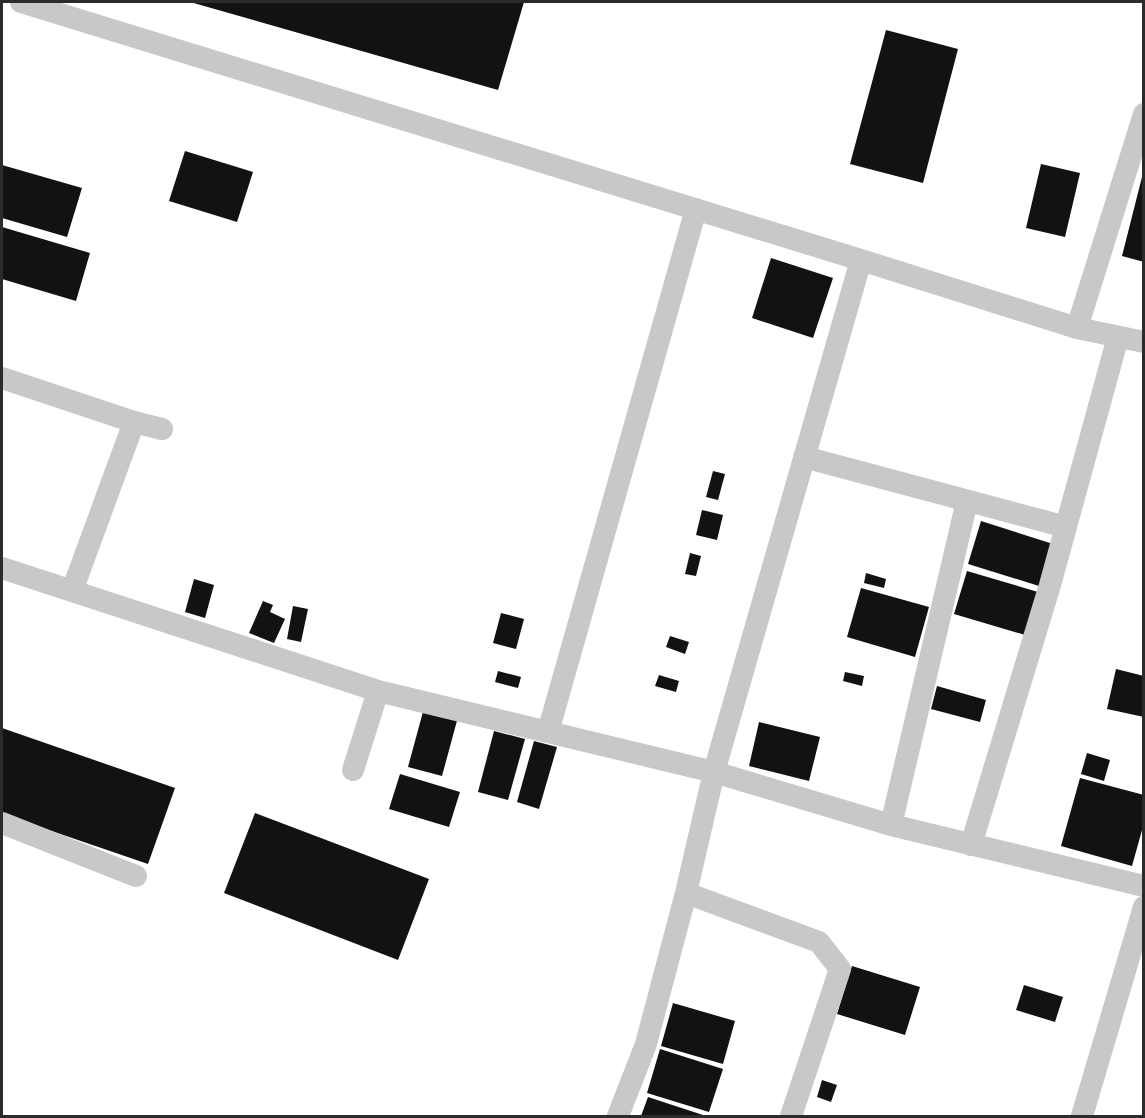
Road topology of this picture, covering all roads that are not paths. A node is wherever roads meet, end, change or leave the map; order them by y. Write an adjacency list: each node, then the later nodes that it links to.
1 (21, 2): 3 (street)
2 (1143, 114): 5 (street)
3 (696, 209): 4 (street); 17 (street)
4 (861, 260): 5 (street); 11 (street)
5 (1077, 328): 6 (street)
6 (1118, 337): 7 (street); 13 (street)
7 (1143, 342)
8 (2, 378): 9 (street)
9 (134, 422): 10 (street); 15 (street)
10 (162, 429)
11 (804, 457): 12 (street); 19 (street)
12 (967, 501): 13 (street); 21 (street)
13 (1066, 527): 22 (street)
14 (2, 568): 15 (street)
15 (72, 591): 16 (street)
16 (378, 691): 17 (street); 18 (street)
17 (549, 732): 19 (street)
18 (353, 770)
19 (714, 772): 21 (street); 25 (street)
20 (2, 823): 23 (street)
21 (891, 825): 22 (street)
22 (971, 845): 24 (street)
23 (136, 876)
24 (1143, 886)
25 (686, 893): 27 (street); 28 (street)
26 (1143, 907): 29 (street)
27 (618, 1116)
28 (791, 1116)
29 (1082, 1116)

